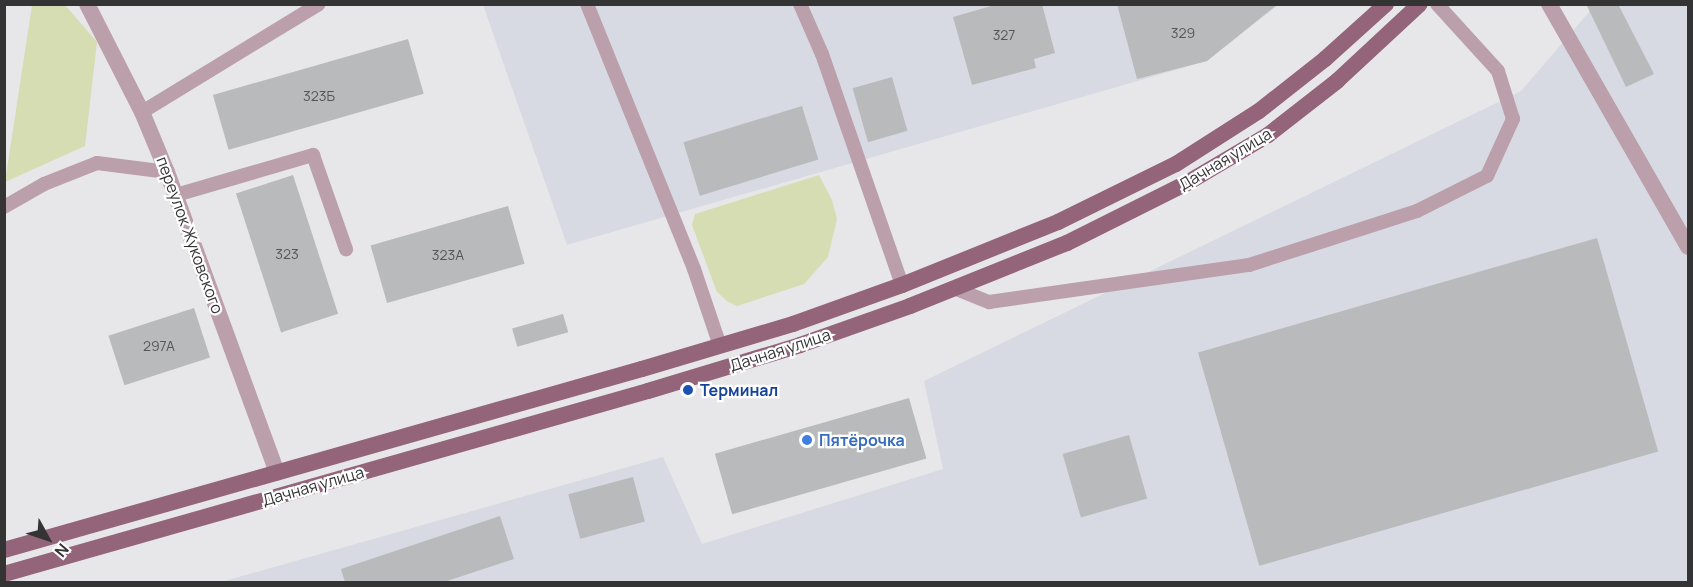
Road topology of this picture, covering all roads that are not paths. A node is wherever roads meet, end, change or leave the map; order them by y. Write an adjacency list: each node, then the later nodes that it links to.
1 (87, 4): 9 (street, переулок Жуковского)
2 (319, 4): 9 (lane)
3 (588, 4): 18 (lane)
4 (800, 4): 15 (lane)
5 (1386, 4): 15 (main road, Дачная улица)
6 (1420, 4): 16 (main road, Дачная улица)
7 (1437, 4): 16 (lane)
8 (1549, 4): 13 (street)
9 (142, 112): 10 (street, переулок Жуковского)
10 (167, 172): 11 (street, переулок Жуковского); 12 (lane)
11 (176, 195): 14 (lane); 22 (street, переулок Жуковского)
12 (4, 207)
13 (1689, 247)
14 (346, 249)
15 (902, 285): 17 (main road); 18 (main road, Дачная улица)
16 (954, 288): 17 (main road, Дачная улица)
17 (910, 306): 19 (main road, Дачная улица)
18 (720, 346): 19 (main road); 20 (main road, Дачная улица)
19 (726, 368): 21 (main road, Дачная улица)
20 (538, 399): 21 (main road); 22 (main road, Дачная улица)
21 (545, 420): 23 (main road, Дачная улица)
22 (277, 472): 23 (main road); 24 (main road, Дачная улица)
23 (283, 494): 25 (main road, Дачная улица)
24 (4, 550)
25 (4, 574)

